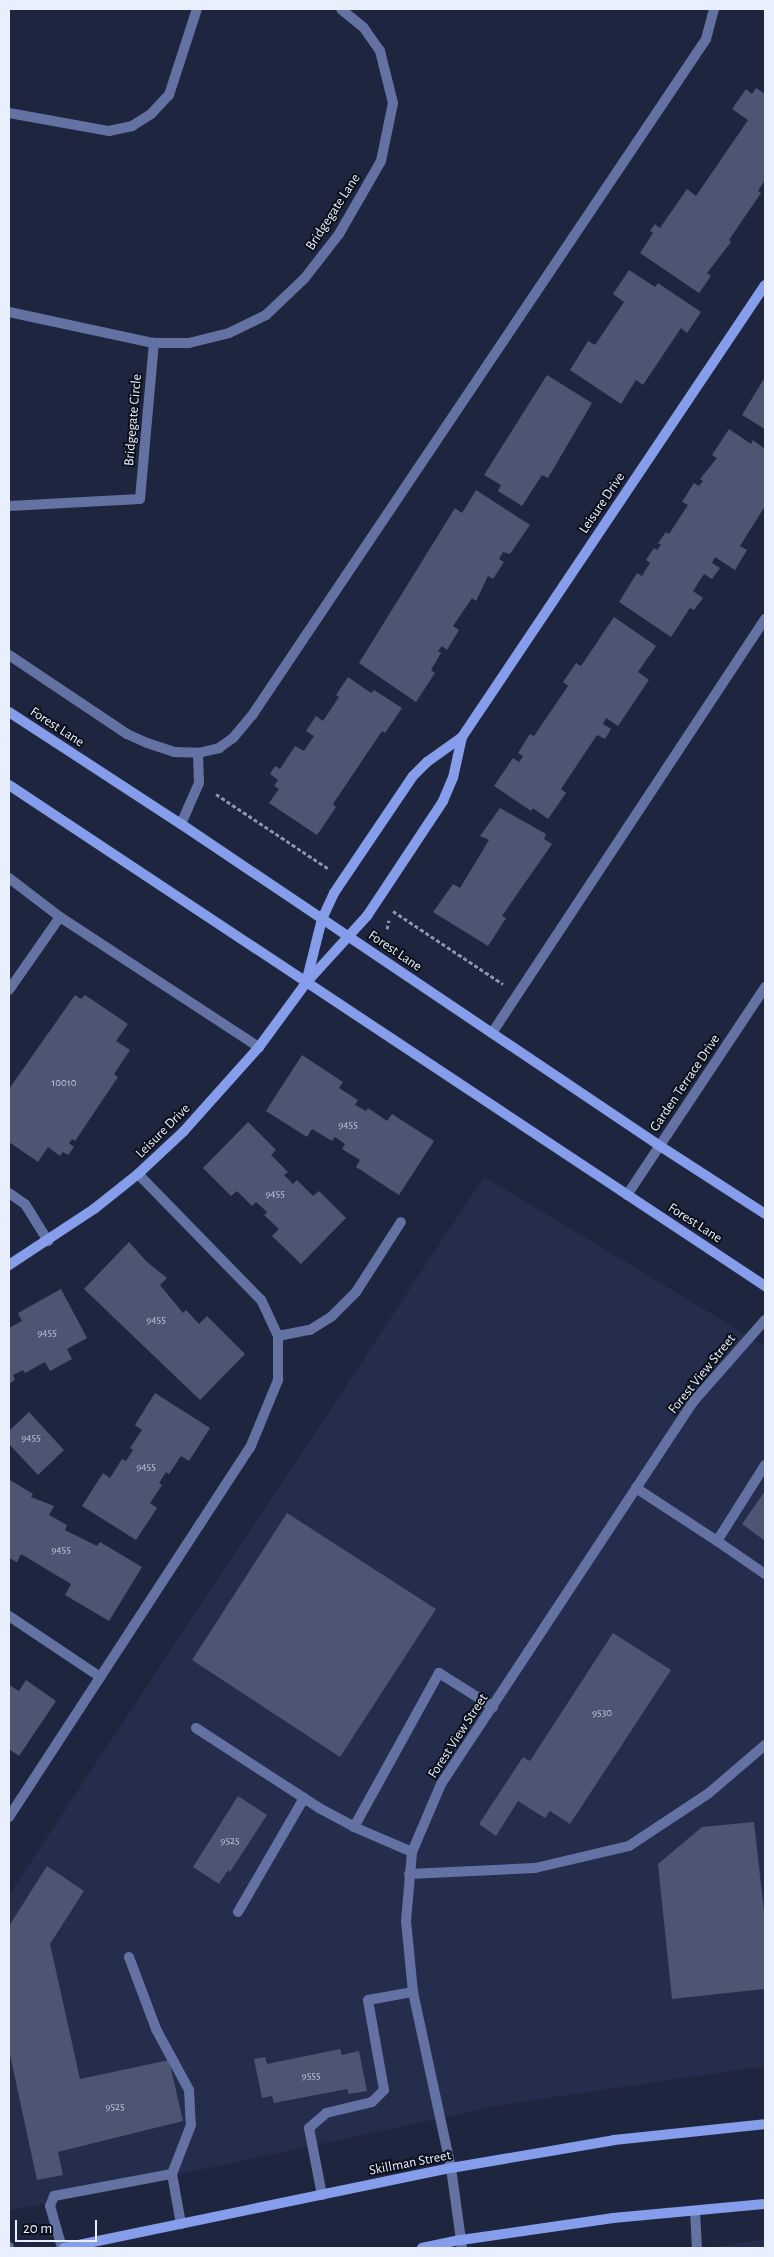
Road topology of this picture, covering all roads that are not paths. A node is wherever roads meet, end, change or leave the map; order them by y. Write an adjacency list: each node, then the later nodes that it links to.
1 (197, 9): 4 (street)
2 (714, 9): 13 (street)
3 (346, 10): 7 (street, Bridgegate Lane)
4 (9, 113)
5 (765, 285): 12 (main road, Leisure Drive)
6 (9, 312): 7 (street, Bridgegate Lane)
7 (154, 344): 8 (street, Bridgegate Circle)
8 (9, 506)
9 (765, 619): 23 (street)
10 (9, 655): 13 (street)
11 (9, 712): 15 (main road, Forest Lane)
12 (462, 737): 18 (main road, Leisure Drive); 19 (main road, Leisure Drive)
13 (198, 753): 15 (street)
14 (9, 785): 20 (main road, Forest Lane)
15 (181, 824): 18 (main road, Forest Lane)
16 (9, 878): 17 (street)
17 (60, 917): 22 (street); 24 (street)
18 (322, 919): 19 (main road, Forest Lane); 20 (main road, Leisure Drive)
19 (350, 937): 20 (main road, Leisure Drive); 23 (main road, Forest Lane)
20 (306, 983): 24 (main road, Leisure Drive); 28 (main road, Forest Lane)
21 (765, 987): 25 (street, Garden Terrace Drive)
22 (9, 990)
23 (492, 1033): 25 (main road, Forest Lane)
24 (259, 1047): 26 (main road, Leisure Drive)
25 (660, 1146): 28 (street, Garden Terrace Drive); 29 (main road, Forest Lane)
26 (138, 1174): 31 (main road, Leisure Drive); 35 (street)
27 (9, 1194): 31 (street)
28 (627, 1194): 33 (main road, Forest Lane)
29 (765, 1214)
30 (401, 1222): 35 (street)
31 (48, 1241): 32 (main road, Leisure Drive)
32 (9, 1266)
33 (765, 1286)
34 (765, 1320): 37 (street, Forest View Street)
35 (278, 1336): 41 (street)
36 (765, 1465): 38 (street)
37 (636, 1488): 38 (street); 42 (street, Forest View Street)
38 (717, 1541): 39 (street)
39 (765, 1574)
40 (9, 1616): 41 (street)
41 (100, 1677): 46 (street)
42 (493, 1707): 47 (street); 48 (street, Forest View Street)
43 (196, 1728): 45 (street)
44 (765, 1745): 49 (street)
45 (304, 1798): 47 (street); 50 (street)
46 (9, 1817)
47 (354, 1827): 48 (street)
48 (412, 1852): 49 (street, Forest View Street)
49 (409, 1874): 52 (street, Forest View Street)
50 (238, 1912)
51 (129, 1956): 55 (street)
52 (413, 1992): 54 (street, Forest View Street); 56 (street)
53 (765, 2124): 54 (main road, Skillman Street)
54 (451, 2168): 56 (main road, Skillman Street); 60 (street, Forest View Street)
55 (172, 2174): 59 (street); 61 (street)
56 (322, 2195): 59 (main road, Skillman Street)
57 (765, 2204): 58 (main road)
58 (695, 2211): 60 (main road); 63 (street)
59 (182, 2224): 61 (main road, Skillman Street)
60 (461, 2244): 62 (main road)
61 (63, 2248)
62 (422, 2248)
63 (697, 2248)

